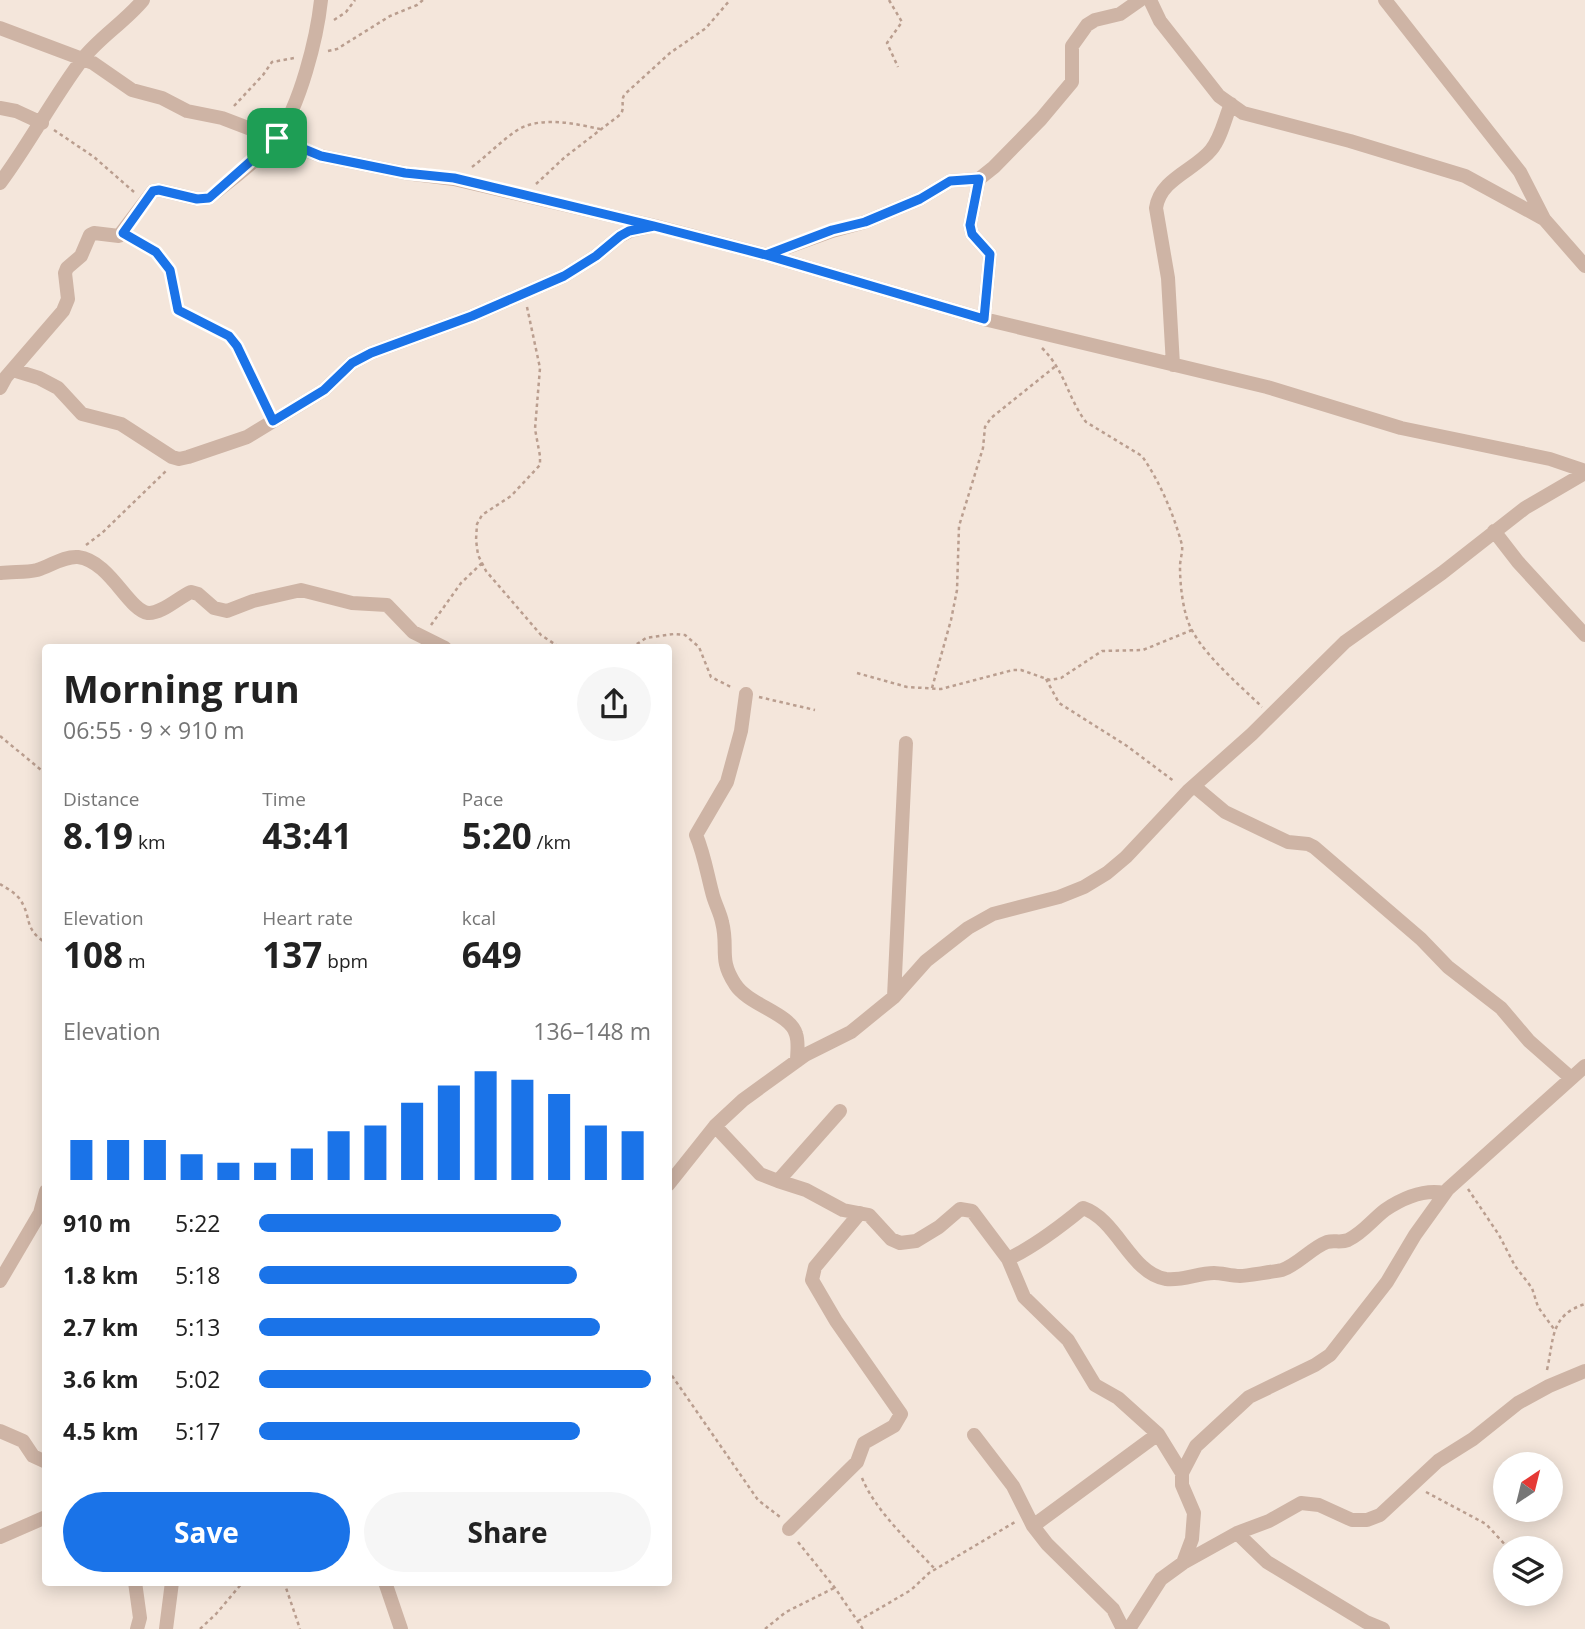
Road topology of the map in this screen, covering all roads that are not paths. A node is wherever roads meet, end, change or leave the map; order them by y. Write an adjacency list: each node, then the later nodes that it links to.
1 (143, 0): 7 (street)
2 (321, 0): 11 (street)
3 (1140, 0): 12 (street)
4 (1150, 0): 8 (street)
5 (1385, 0): 14 (street)
6 (0, 28): 7 (street)
7 (82, 59): 10 (street); 11 (street)
8 (1231, 104): 14 (street); 19 (street)
9 (0, 108): 10 (street)
10 (42, 123): 13 (street)
11 (277, 138): 15 (street); 20 (street)
12 (979, 179): 16 (street); 18 (street)
13 (0, 183)
14 (1544, 219): 17 (street)
15 (654, 226): 16 (street); 20 (street)
16 (766, 255): 18 (street)
17 (1585, 265)
18 (984, 319): 19 (street)
19 (1173, 365): 22 (street)
20 (13, 370): 21 (street)
21 (0, 388)
22 (1585, 472): 23 (street)
23 (1494, 531): 25 (street); 29 (street)
24 (0, 573): 26 (street)
25 (1585, 635)
26 (437, 644)
27 (746, 694): 31 (street)
28 (906, 743): 30 (street)
29 (1191, 789): 30 (street); 33 (street)
30 (894, 997): 31 (street)
31 (797, 1061): 35 (street)
32 (1585, 1066): 33 (street)
33 (1571, 1078): 40 (street)
34 (840, 1111): 39 (street)
35 (715, 1126): 37 (street); 39 (street)
36 (672, 1161): 37 (street)
37 (682, 1168): 38 (street)
38 (672, 1180)
39 (778, 1181): 42 (street)
40 (1444, 1193): 43 (street); 50 (street)
41 (42, 1206): 44 (street)
42 (860, 1213): 43 (street); 53 (street)
43 (1008, 1259): 47 (street)
44 (0, 1281)
45 (1585, 1371): 54 (street)
46 (0, 1431): 49 (street)
47 (1157, 1434): 50 (street); 52 (street)
48 (974, 1435): 52 (street)
49 (42, 1460)
50 (1182, 1473): 56 (street)
51 (42, 1519): 55 (street)
52 (1030, 1520): 63 (street)
53 (789, 1529)
54 (1237, 1533): 56 (street); 65 (street)
55 (0, 1537)
56 (1183, 1563): 64 (street)
57 (136, 1586): 60 (street)
58 (171, 1586): 61 (street)
59 (386, 1586): 62 (street)
60 (137, 1629)
61 (166, 1629)
62 (401, 1629)
63 (1123, 1629)
64 (1129, 1629)
65 (1383, 1629)

